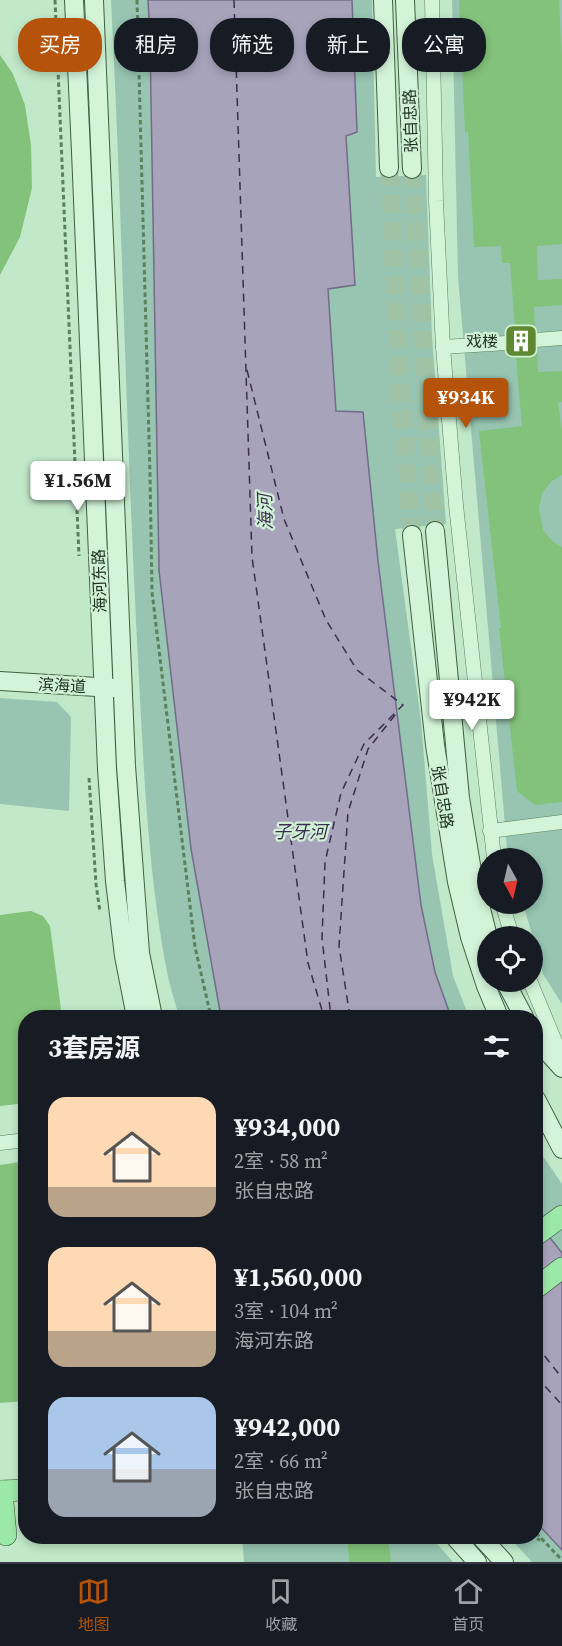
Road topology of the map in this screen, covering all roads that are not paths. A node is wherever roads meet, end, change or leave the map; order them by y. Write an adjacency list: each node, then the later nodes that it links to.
1 (74, 0): 15 (main road, 海河东路)
2 (94, 0): 16 (main road, 海河东路)
3 (383, 0): 6 (main road, 张自忠路)
4 (405, 0): 7 (main road, 张自忠路)
5 (432, 0): 11 (street)
6 (389, 168)
7 (412, 169)
8 (562, 338): 9 (street)
9 (536, 340)
10 (506, 343): 11 (street)
11 (443, 347): 18 (street)
12 (435, 531): 20 (main road, 张自忠路)
13 (412, 535): 25 (main road, 张自忠路)
14 (0, 681): 15 (main road, 滨海道)
15 (103, 687): 16 (main road, 滨海道); 23 (main road, 海河东路)
16 (123, 688): 24 (main road, 海河东路)
17 (562, 822): 18 (street)
18 (490, 831): 19 (street)
19 (493, 848)
20 (485, 926)
21 (511, 992): 26 (main road)
22 (535, 992): 27 (street)
23 (135, 1010)
24 (152, 1010)
25 (496, 1010)
26 (521, 1010)
27 (542, 1010)
28 (543, 1012): 30 (street)
29 (543, 1046): 31 (main road)
30 (562, 1058)
31 (562, 1068)
32 (543, 1113): 35 (main road)
33 (18, 1141): 34 (street)
34 (0, 1143)
35 (562, 1149)
36 (561, 1217): 37 (main road)
37 (543, 1230)
38 (562, 1269): 39 (main road)
39 (543, 1283)
40 (18, 1490): 41 (main road)
41 (1, 1491): 42 (main road)
42 (11, 1534)
43 (461, 1544): 45 (main road)
44 (487, 1544): 46 (main road)
45 (477, 1562)
46 (504, 1562)

